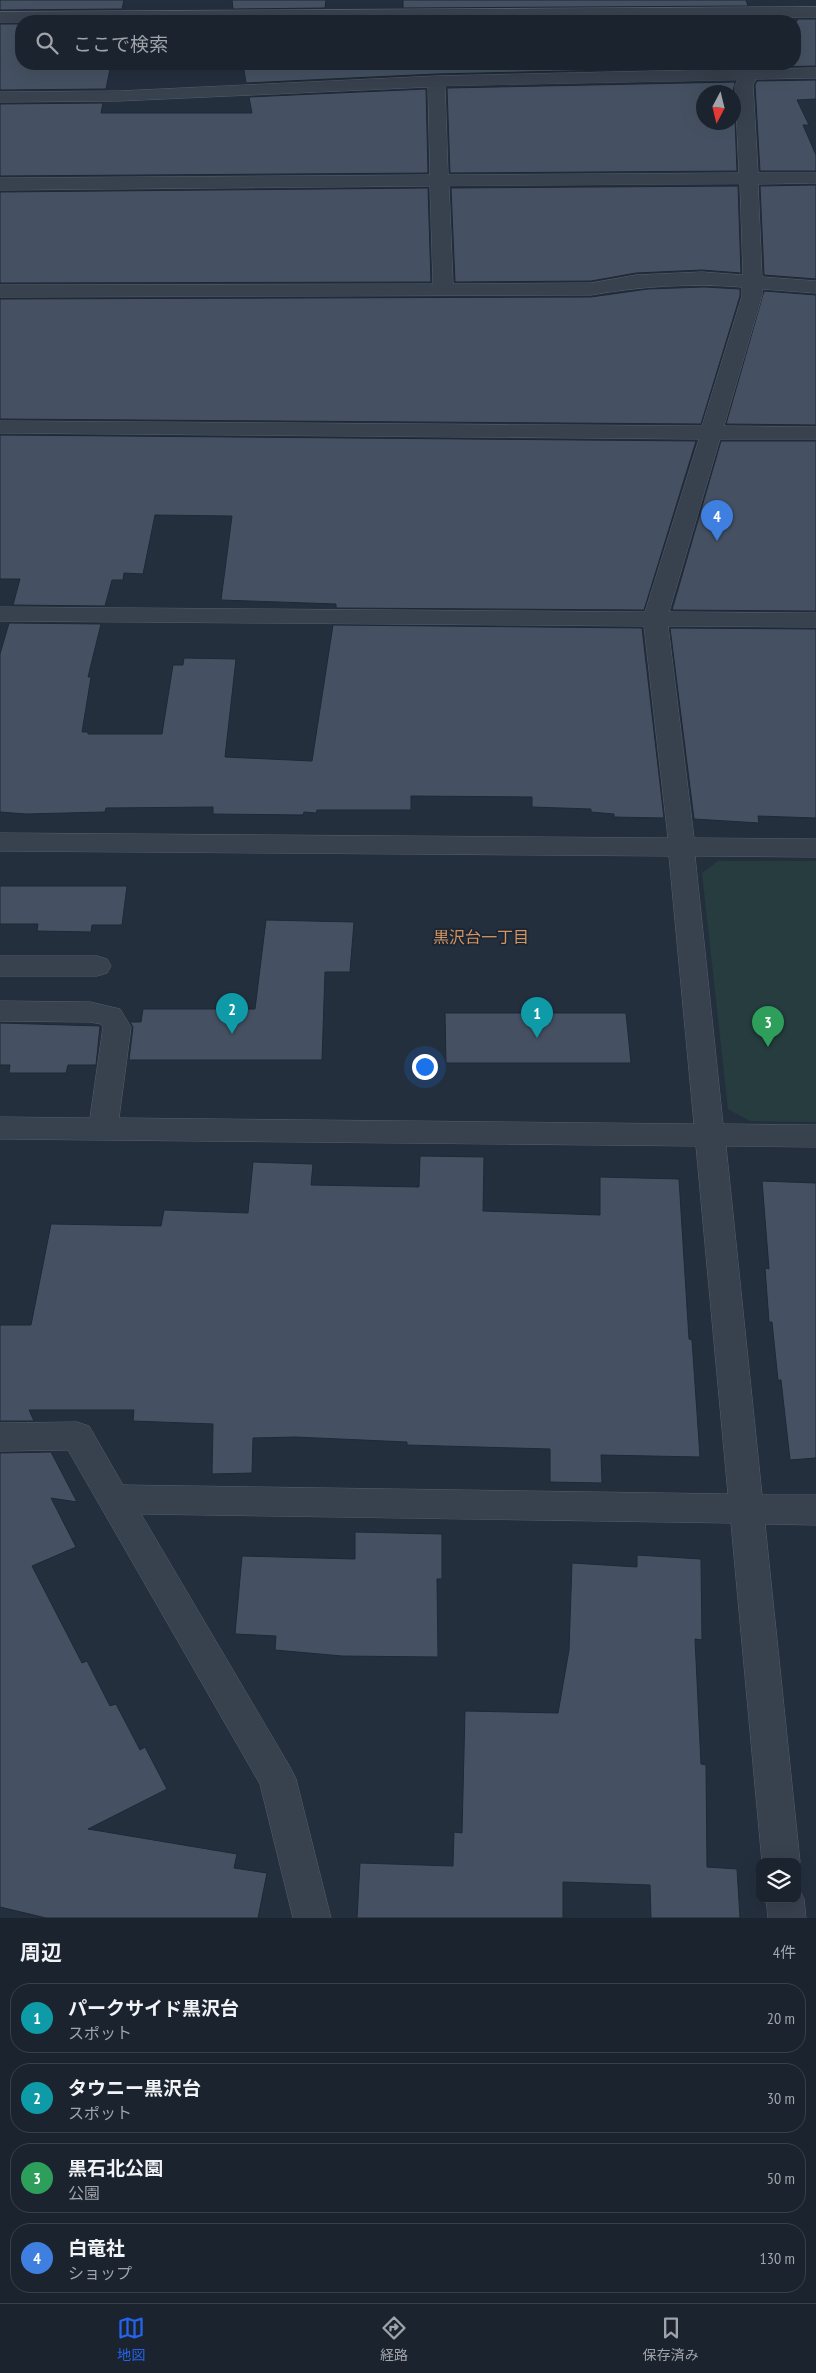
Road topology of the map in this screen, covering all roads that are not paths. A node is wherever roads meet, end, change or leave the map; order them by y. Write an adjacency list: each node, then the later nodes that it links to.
1 (390, 7): 2 (street); 4 (street)
2 (788, 11): 3 (street)
3 (816, 12)
4 (78, 15)
5 (0, 17): 6 (street)
6 (15, 17)
7 (726, 70): 11 (street)
8 (752, 70): 13 (street)
9 (773, 70): 10 (street)
10 (816, 72)
11 (436, 81): 12 (street); 15 (street)
12 (0, 97)
13 (749, 178): 14 (street); 15 (street); 17 (street)
14 (816, 178)
15 (439, 180): 16 (street); 19 (street)
16 (0, 184)
17 (753, 281): 18 (street); 19 (street); 22 (street)
18 (816, 286)
19 (443, 290): 20 (street)
20 (0, 291)
21 (0, 427): 22 (street)
22 (711, 432): 23 (street); 25 (street)
23 (816, 433)
24 (0, 614): 25 (street)
25 (655, 619): 26 (street); 28 (street)
26 (816, 620)
27 (0, 842): 28 (street)
28 (681, 848): 29 (street); 35 (street)
29 (816, 848)
30 (0, 966): 31 (street)
31 (97, 966)
32 (0, 1012): 34 (street)
33 (0, 1128): 34 (street)
34 (103, 1128): 35 (street)
35 (710, 1134): 36 (street); 39 (street)
36 (816, 1136)
37 (0, 1437): 38 (street)
38 (113, 1499): 39 (street); 43 (street)
39 (747, 1508): 40 (street); 41 (street)
40 (816, 1510)
41 (781, 1858)
42 (785, 1903): 44 (street)
43 (312, 1918)
44 (787, 1918)

